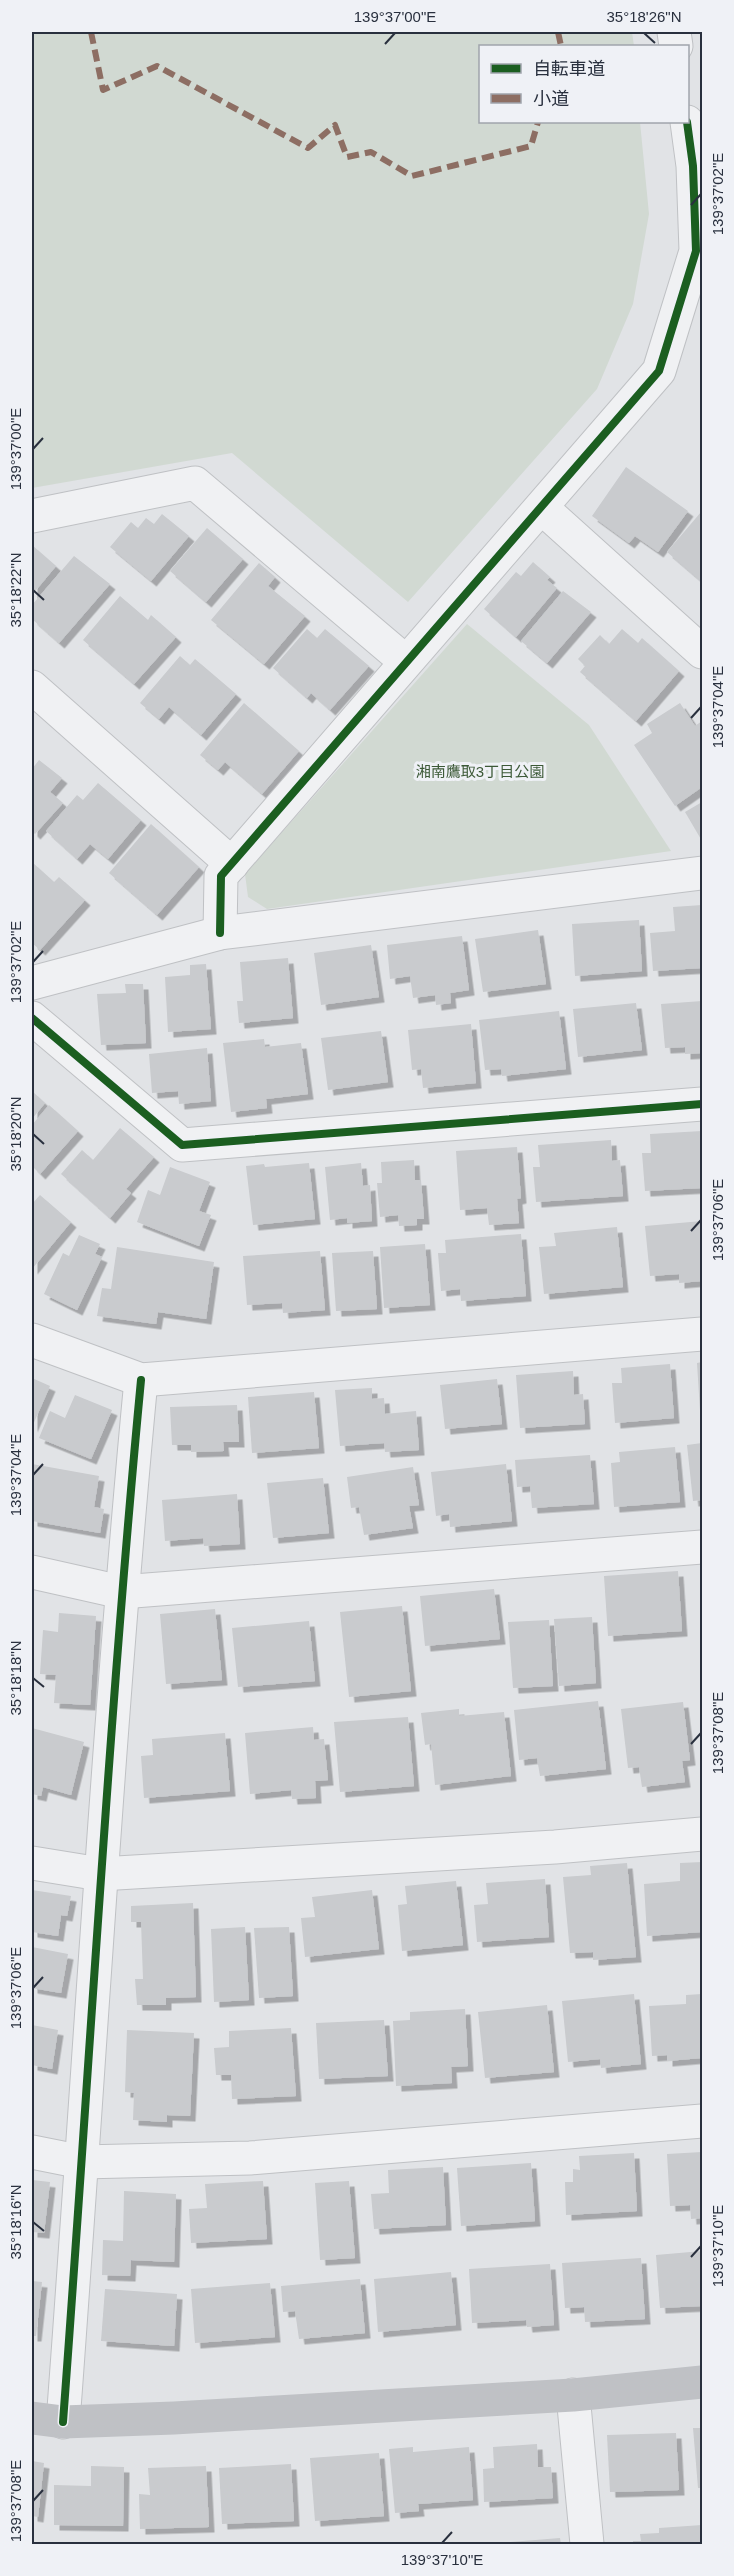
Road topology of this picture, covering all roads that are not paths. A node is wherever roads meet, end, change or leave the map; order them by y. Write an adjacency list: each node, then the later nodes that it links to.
1 (687, 123): 2 (street)
2 (542, 508): 4 (street); 5 (street)
3 (32, 516): 5 (street)
4 (702, 652)
5 (405, 661): 7 (street)
6 (32, 687): 7 (street)
7 (232, 864): 9 (street)
8 (702, 873): 9 (street)
9 (220, 933): 10 (street)
10 (32, 983)
11 (32, 1018): 12 (street)
12 (702, 1104)
13 (702, 1334): 15 (street)
14 (32, 1340): 15 (street)
15 (141, 1380): 18 (street)
16 (702, 1547): 18 (street)
17 (32, 1572): 18 (street)
18 (121, 1592): 21 (street)
19 (702, 1834): 21 (street)
20 (32, 1863): 21 (street)
21 (100, 1874): 24 (street)
22 (702, 2121): 24 (street)
23 (32, 2152): 24 (street)
24 (82, 2162): 27 (street)
25 (702, 2382): 26 (street)
26 (573, 2394): 27 (street); 28 (street)
27 (47, 2420)
28 (587, 2544)

